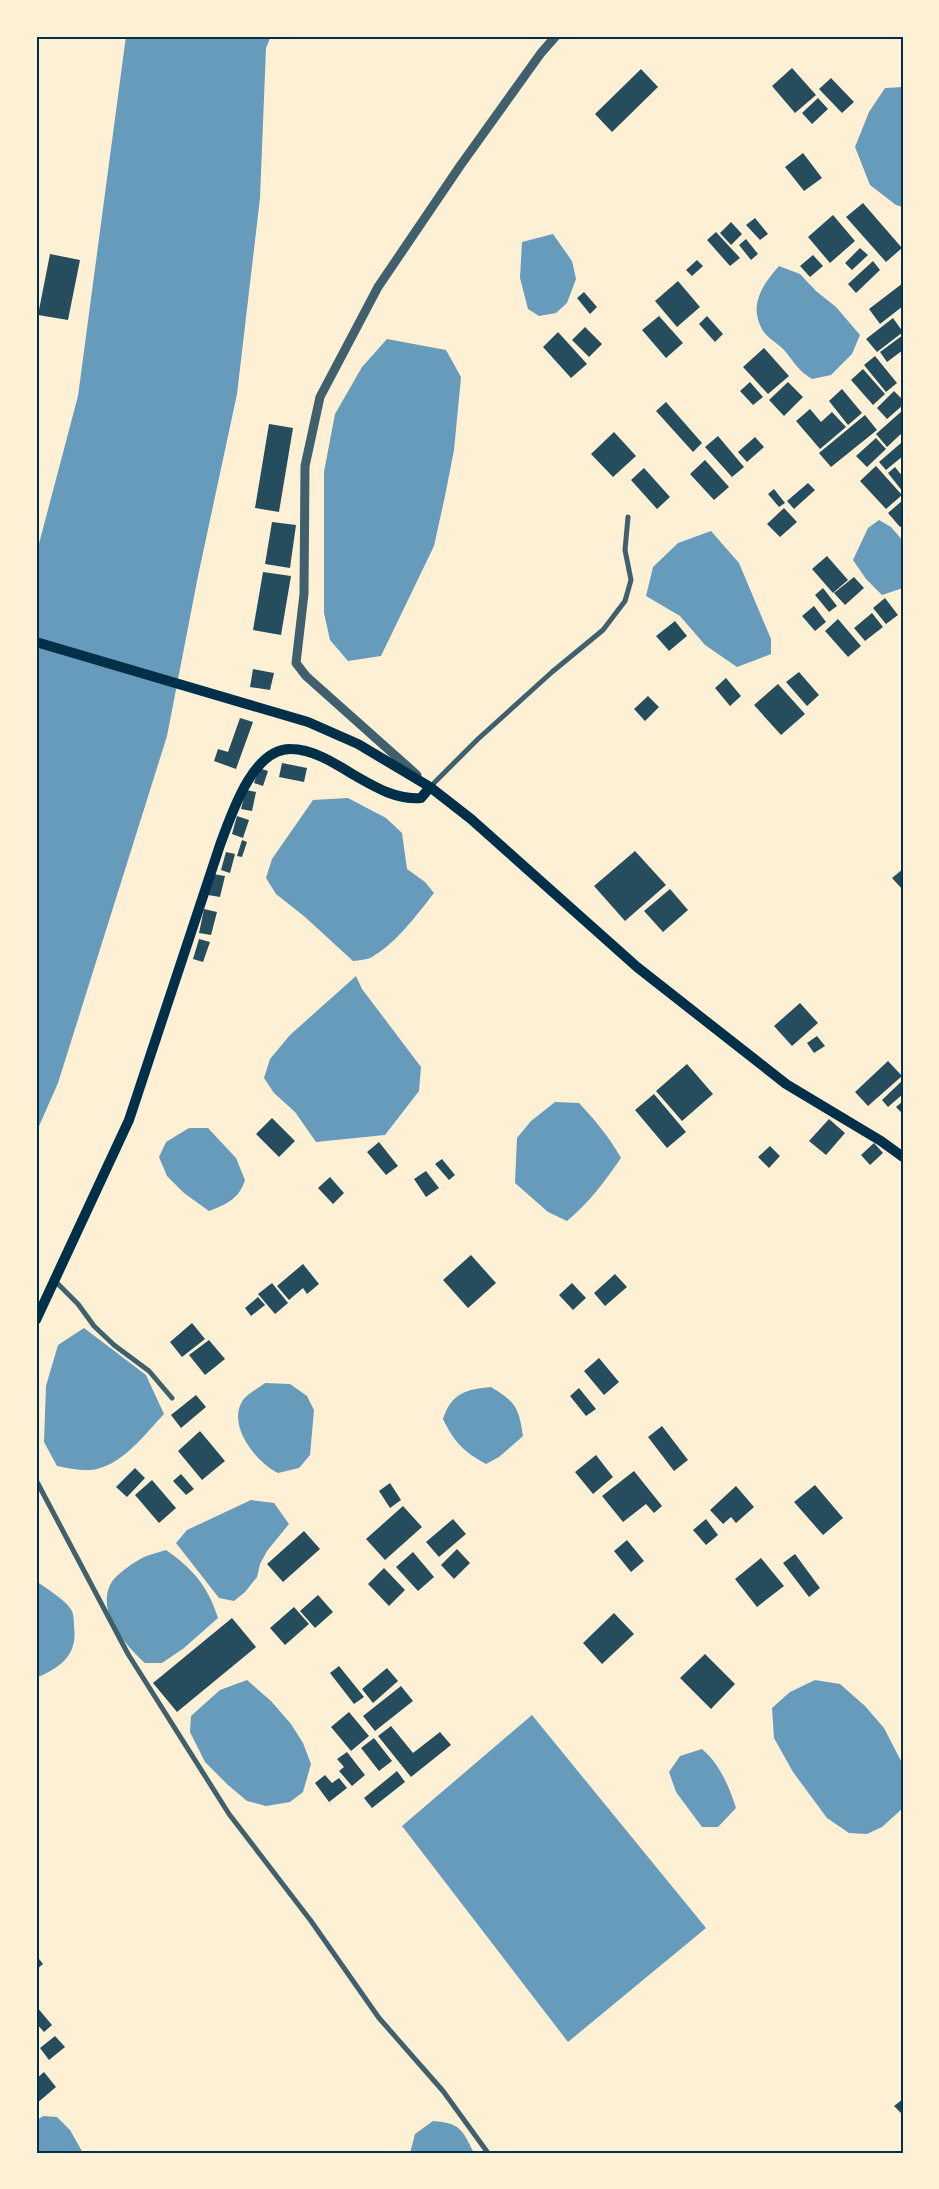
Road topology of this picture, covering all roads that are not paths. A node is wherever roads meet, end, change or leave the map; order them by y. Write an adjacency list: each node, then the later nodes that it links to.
1 (556, 36): 4 (street)
2 (628, 517): 4 (street)
3 (36, 642): 4 (main road)
4 (430, 787): 5 (main road); 6 (main road)
5 (903, 1157)
6 (54, 1279): 7 (main road); 8 (street)
7 (36, 1320)
8 (172, 1398)
9 (36, 1480): 10 (street)
10 (488, 2153)

